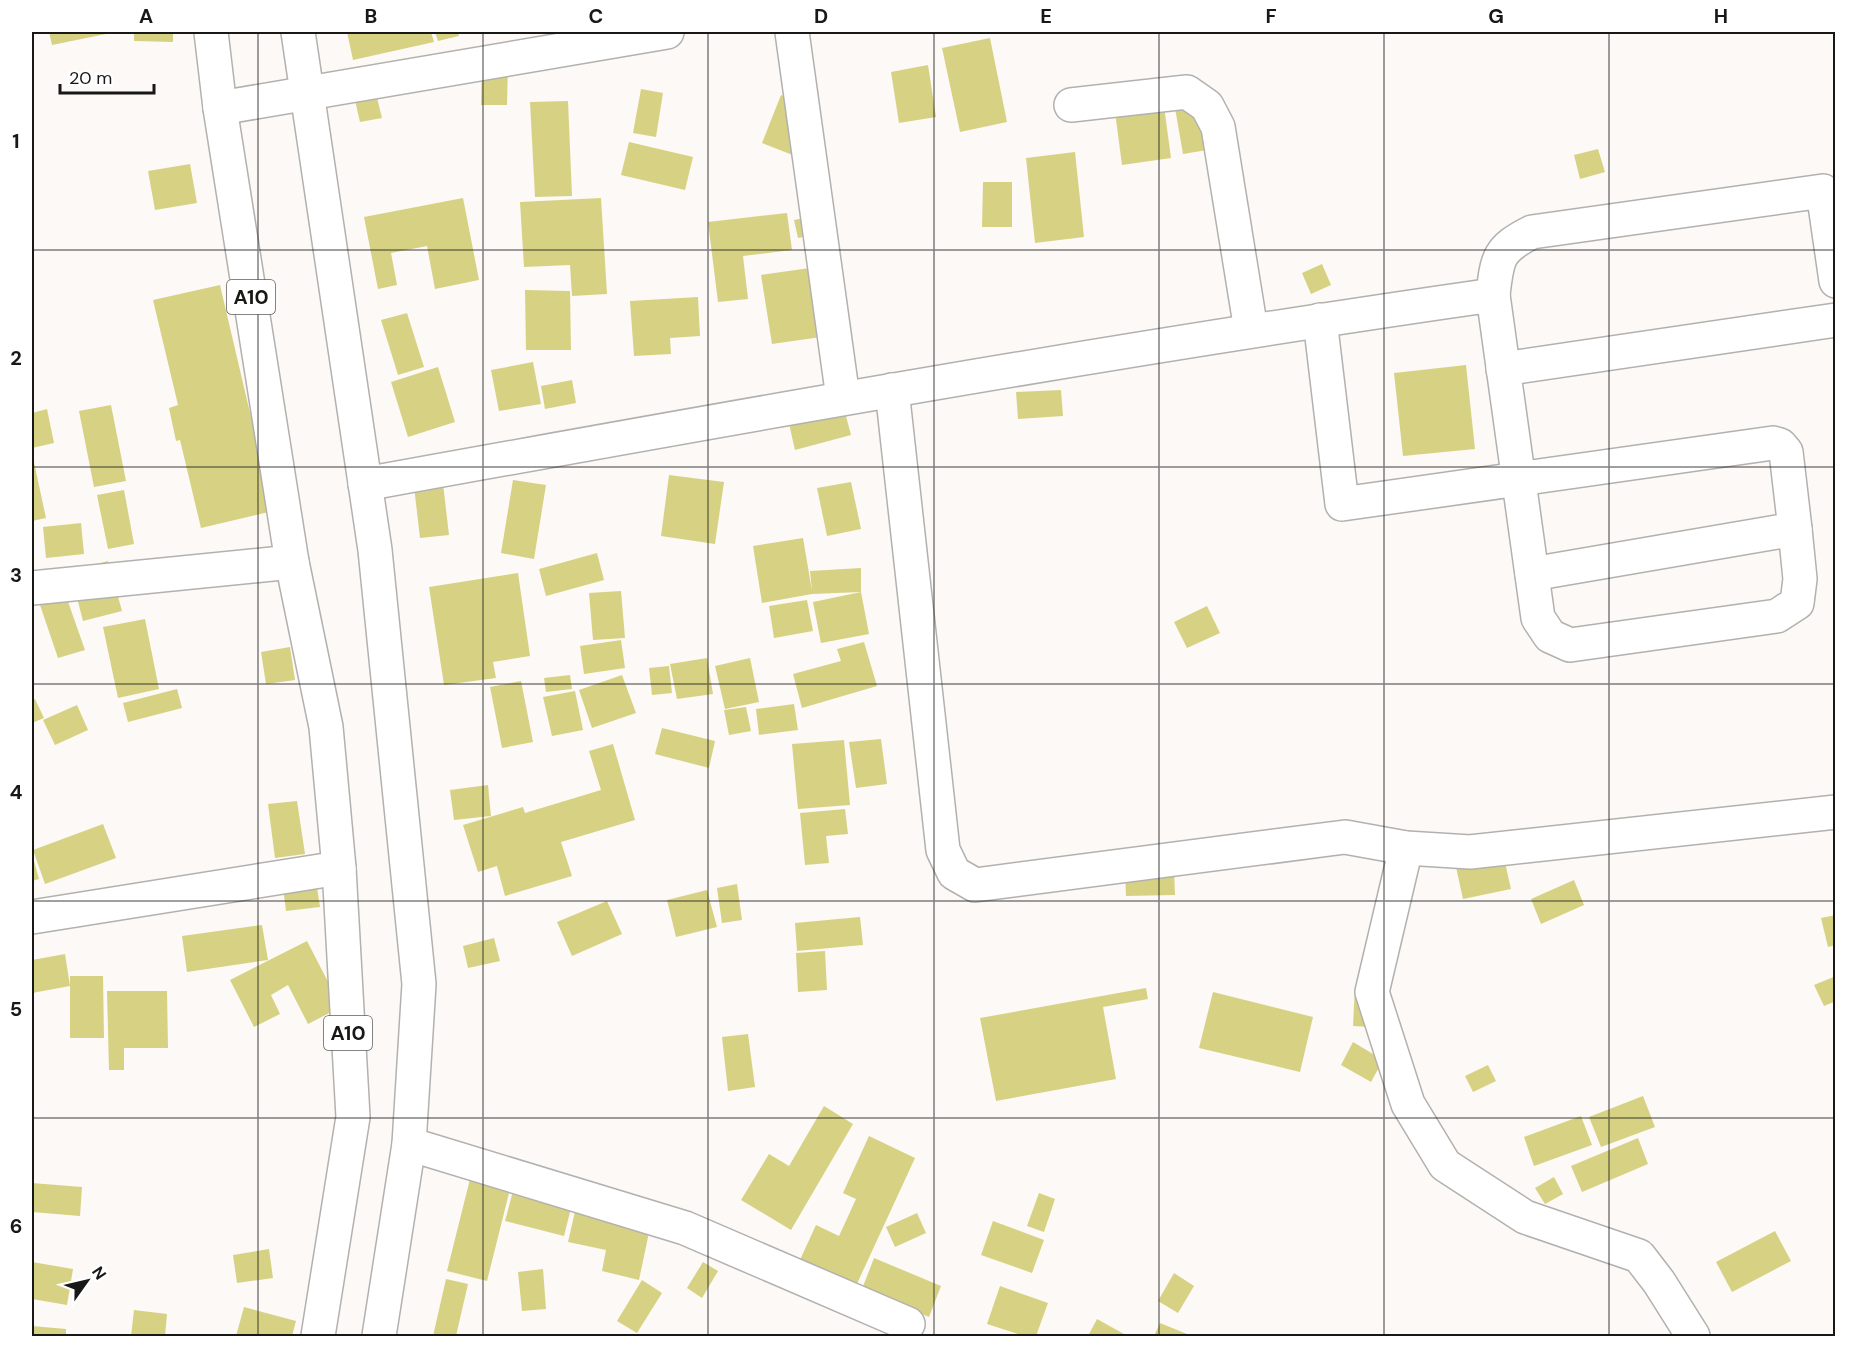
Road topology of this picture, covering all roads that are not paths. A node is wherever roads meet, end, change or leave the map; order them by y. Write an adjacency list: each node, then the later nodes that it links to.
1 (211, 32): 7 (main road, A10)
2 (298, 32): 5 (main road)
3 (667, 32): 5 (main road)
4 (792, 32): 15 (main road)
5 (306, 91): 7 (main road); 17 (main road)
6 (1071, 105): 12 (main road)
7 (220, 108): 19 (main road, A10)
8 (1836, 281): 9 (main road)
9 (1492, 295): 10 (main road); 13 (main road)
10 (1320, 320): 12 (main road); 16 (main road)
11 (1836, 320): 13 (main road)
12 (1251, 330): 14 (main road)
13 (1503, 369): 16 (main road)
14 (892, 390): 15 (main road); 23 (main road)
15 (843, 398): 17 (main road)
16 (1519, 481): 18 (main road); 20 (main road)
17 (365, 484): 26 (main road)
18 (1795, 530): 20 (main road); 20 (main road)
19 (292, 562): 21 (main road); 24 (main road, A10)
20 (1532, 574)
21 (32, 588)
22 (1836, 812): 23 (main road)
23 (1406, 848): 30 (main road)
24 (339, 868): 25 (main road); 28 (main road, A10)
25 (32, 917)
26 (409, 1144): 27 (main road); 29 (main road)
27 (908, 1324)
28 (318, 1336)
29 (379, 1336)
30 (1693, 1336)

